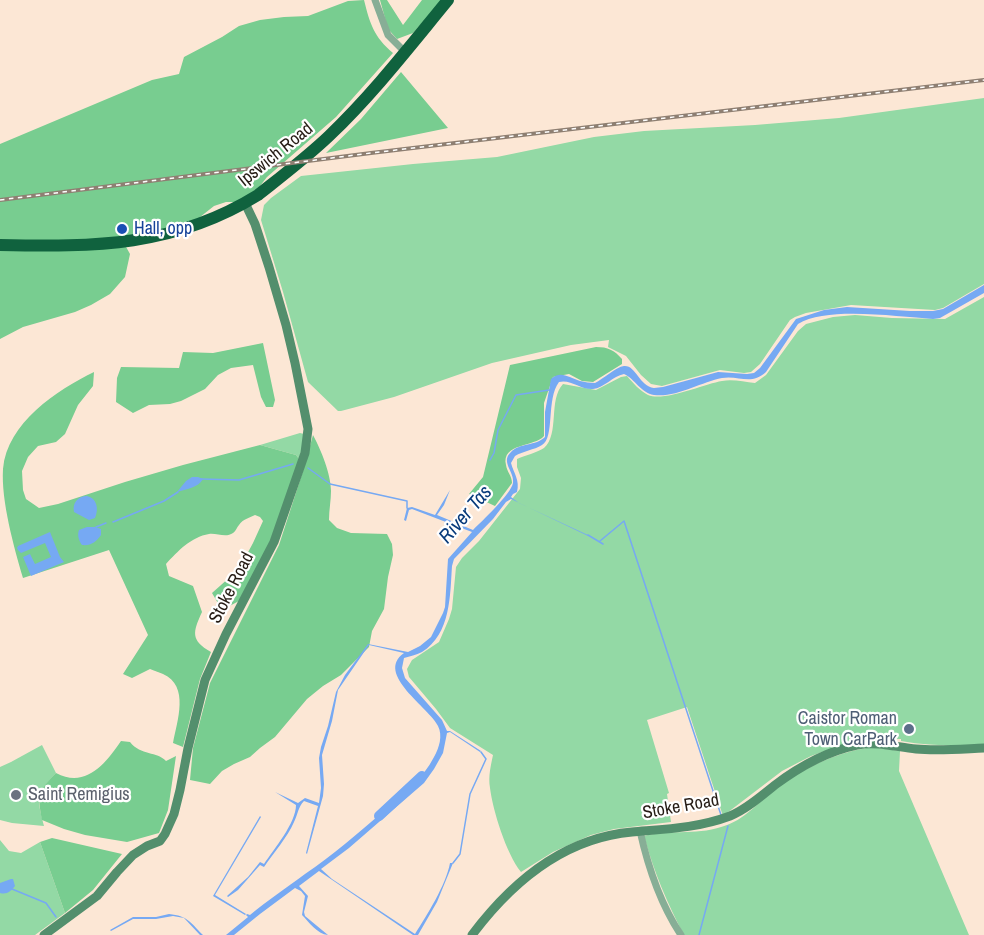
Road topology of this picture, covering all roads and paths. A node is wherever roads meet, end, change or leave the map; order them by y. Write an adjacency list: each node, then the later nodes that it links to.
1 (375, 0): 3 (street)
2 (448, 0): 3 (highway, Ipswich Road)
3 (405, 52): 4 (highway, Ipswich Road)
4 (245, 203): 5 (highway, Ipswich Road); 8 (street, Stoke Road)
5 (0, 245)
6 (984, 748): 7 (street, Stoke Road)
7 (640, 831): 9 (street, Stoke Road); 10 (street)
8 (44, 935)
9 (471, 935)
10 (681, 935)

